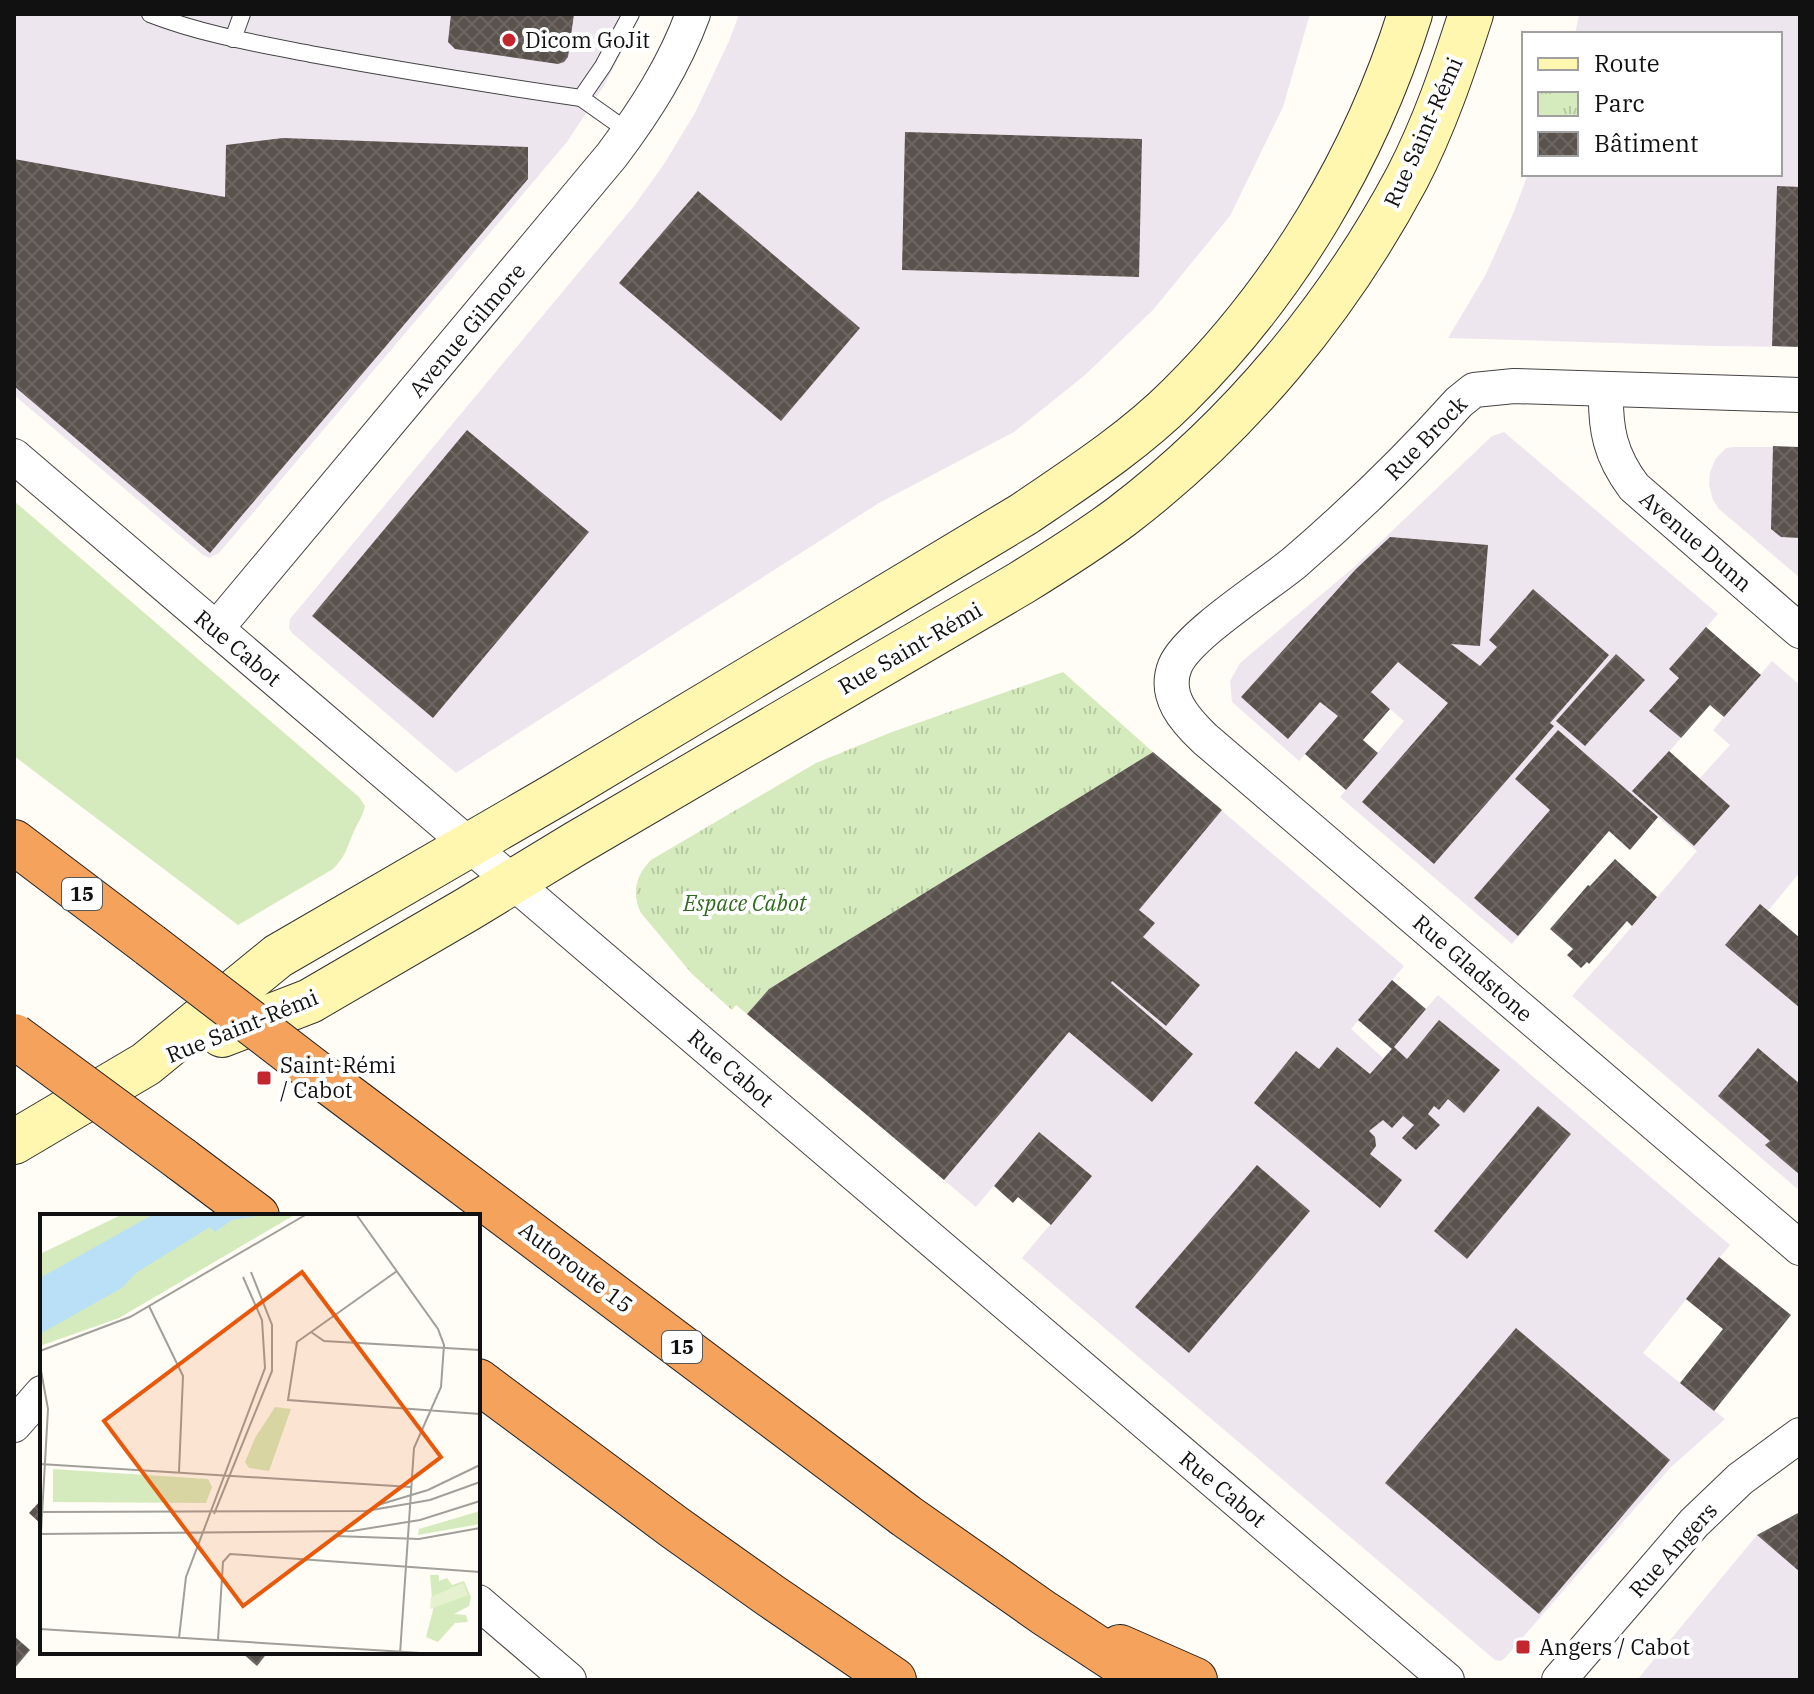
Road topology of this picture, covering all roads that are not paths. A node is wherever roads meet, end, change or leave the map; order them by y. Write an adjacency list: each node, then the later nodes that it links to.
1 (150, 14): 7 (lane)
2 (242, 14): 7 (lane)
3 (631, 14): 8 (lane)
4 (693, 14): 9 (street, Avenue Gilmore)
5 (1410, 14): 17 (main road, Rue Saint-Rémi)
6 (1471, 14): 18 (main road, Rue Saint-Rémi)
7 (233, 39): 8 (lane)
8 (581, 98): 9 (lane)
9 (629, 132): 13 (street, Avenue Gilmore)
10 (1606, 390): 11 (street, Rue Brock); 14 (street, Avenue Dunn); 15 (street, Rue Brock)
11 (1800, 395)
12 (14, 456): 13 (street, Rue Cabot)
13 (216, 629): 17 (street, Rue Cabot)
14 (1800, 631)
15 (1173, 672): 23 (street, Rue Gladstone)
16 (14, 842): 30 (highway, Autoroute 15 / 15, bridge)
17 (469, 845): 18 (street, Rue Cabot); 20 (main road, Rue Saint-Rémi)
18 (512, 882): 20 (main road, Rue Saint-Rémi); 36 (street, Rue Cabot)
19 (14, 1036): 22 (highway, bridge)
20 (146, 1064): 21 (main road, Rue Saint-Rémi)
21 (14, 1142)
22 (254, 1214)
23 (1800, 1248)
24 (480, 1382): 28 (highway)
25 (40, 1395): 26 (street)
26 (14, 1425)
27 (1800, 1435): 37 (street, Rue Angers)
28 (674, 1527): 32 (highway); 33 (highway)
29 (480, 1604): 31 (street)
30 (1044, 1613): 34 (highway, Autoroute 15 / 15); 35 (highway)
31 (569, 1680)
32 (840, 1680)
33 (894, 1680)
34 (1146, 1680)
35 (1195, 1680)
36 (1447, 1680)
37 (1559, 1680)

